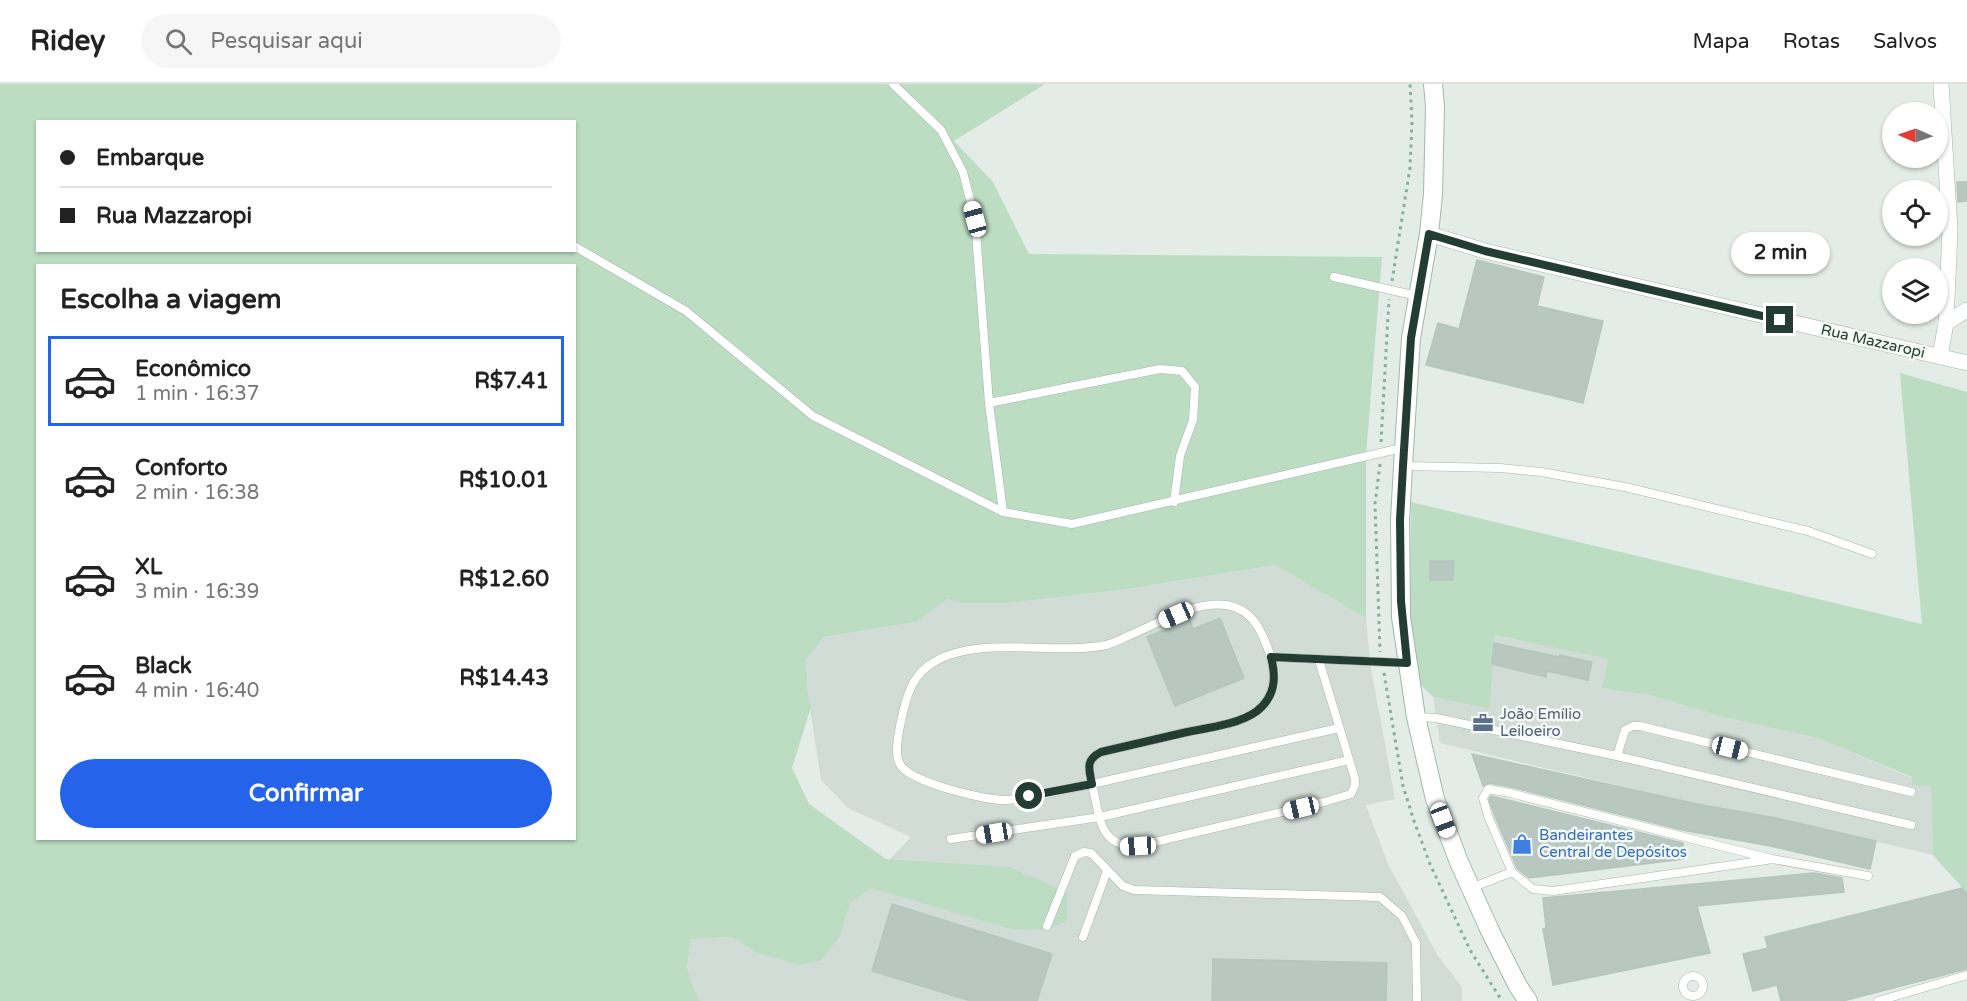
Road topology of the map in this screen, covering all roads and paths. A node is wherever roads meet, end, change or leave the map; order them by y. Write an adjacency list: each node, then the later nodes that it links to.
1 (893, 84): 14 (lane)
2 (1433, 84): 4 (main road)
3 (1941, 84): 6 (street)
4 (1429, 234): 8 (main road); 12 (street, Rua Mazzaropi)
5 (576, 247): 17 (lane)
6 (1948, 276)
7 (1334, 277): 8 (lane)
8 (1418, 297): 15 (main road)
9 (1967, 310): 10 (street)
10 (1948, 322)
11 (1946, 324): 12 (street)
12 (1940, 356): 13 (street, Rua Mazzaropi)
13 (1967, 363)
14 (989, 403): 16 (lane); 17 (lane)
15 (1403, 457): 16 (lane); 18 (lane); 21 (main road)
16 (1174, 502): 17 (lane)
17 (1003, 512)
18 (1872, 554)
19 (1271, 657): 20 (lane); 26 (lane); 26 (lane)
20 (1319, 660): 21 (lane); 23 (lane)
21 (1407, 663): 22 (main road)
22 (1416, 717): 24 (lane); 35 (main road)
23 (1339, 728): 25 (lane); 26 (lane)
24 (1617, 756): 27 (lane); 29 (lane)
25 (1349, 760): 28 (lane); 28 (lane)
26 (1092, 784): 28 (lane)
27 (1911, 792)
28 (1100, 817): 30 (lane)
29 (1911, 825)
30 (951, 839)
31 (1772, 859): 33 (lane); 33 (lane); 34 (lane)
32 (1107, 872): 36 (lane); 37 (lane); 39 (lane)
33 (1512, 872): 35 (lane)
34 (1868, 876)
35 (1471, 888): 40 (main road)
36 (1047, 926)
37 (1083, 937)
38 (1967, 975): 41 (lane)
39 (1417, 1001)
40 (1528, 1001)
41 (1878, 1001)

